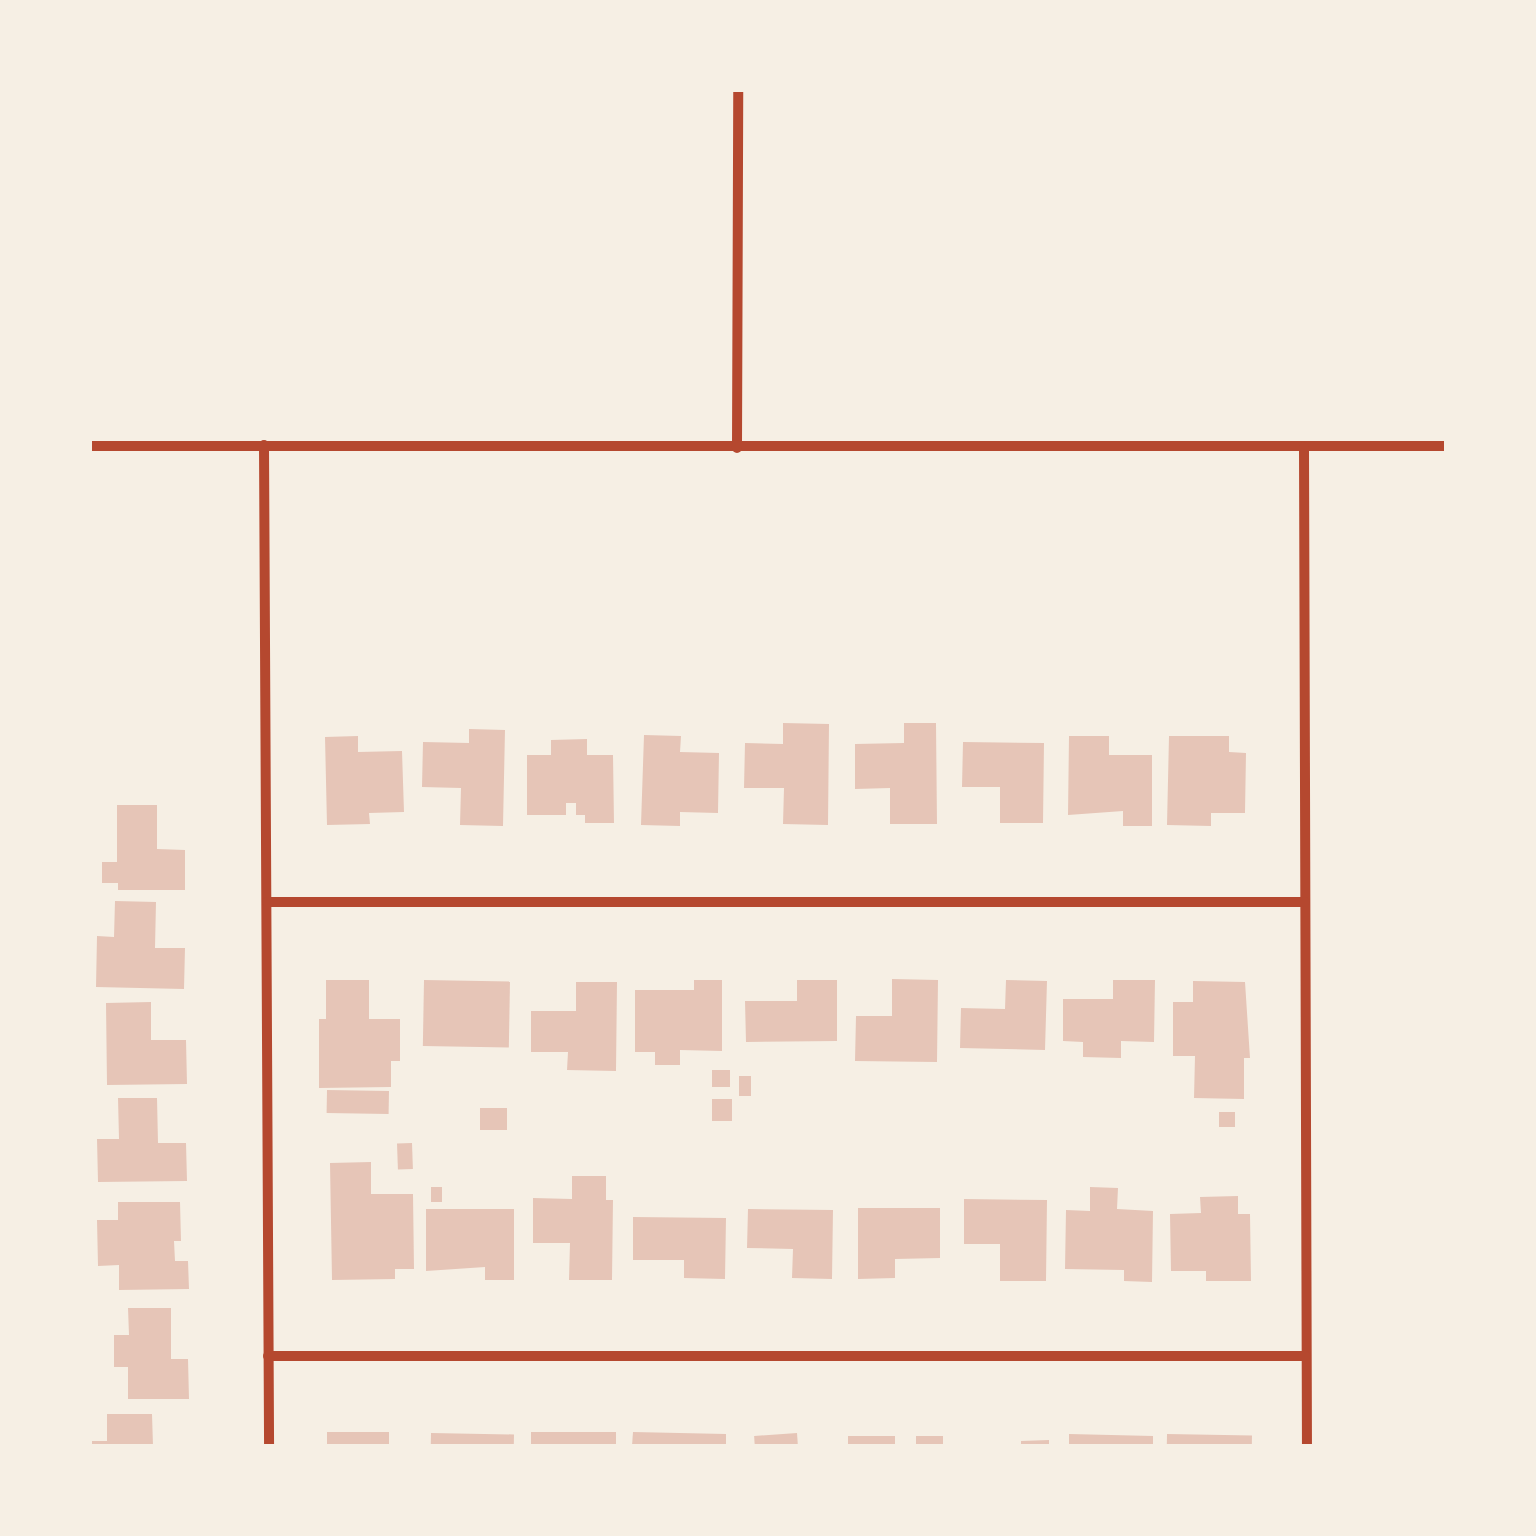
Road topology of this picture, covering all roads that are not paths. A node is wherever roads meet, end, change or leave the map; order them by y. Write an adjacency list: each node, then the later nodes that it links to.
1 (738, 90): 6 (street)
2 (264, 445): 3 (street); 6 (street); 7 (street)
3 (90, 446)
4 (1446, 446): 5 (street)
5 (1304, 447): 6 (street); 8 (street)
6 (737, 448)
7 (267, 902): 8 (street); 9 (street)
8 (1306, 902): 10 (street)
9 (268, 1356): 10 (street); 11 (street)
10 (1306, 1356): 12 (street)
11 (269, 1446)
12 (1308, 1446)

